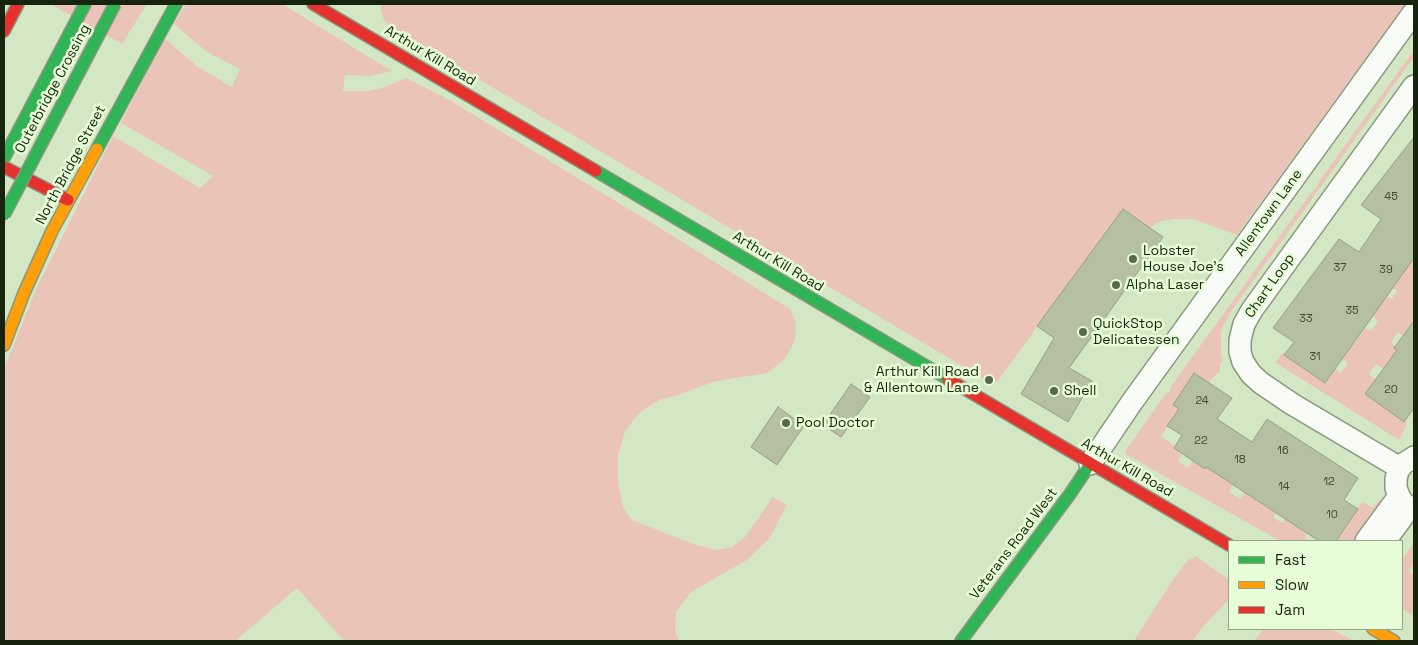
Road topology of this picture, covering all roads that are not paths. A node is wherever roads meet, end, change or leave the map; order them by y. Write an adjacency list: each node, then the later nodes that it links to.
1 (18, 4): 7 (main road)
2 (85, 4): 9 (main road, Outerbridge Crossing)
3 (116, 4): 12 (main road, Outerbridge Crossing, bridge)
4 (176, 4): 11 (main road, North Bridge Street)
5 (313, 4): 15 (main road, Arthur Kill Road)
6 (1414, 12): 15 (street, Allentown Lane)
7 (4, 31)
8 (1414, 86): 14 (street, Chart Loop)
9 (4, 158)
10 (4, 167): 11 (main road)
11 (68, 200): 13 (main road, North Bridge Street)
12 (4, 215)
13 (4, 346)
14 (1407, 462): 16 (street)
15 (1090, 464): 20 (main road, Arthur Kill Road); 22 (main road, Veterans Road West)
16 (1409, 509): 17 (street); 18 (street); 19 (street)
17 (1367, 540)
18 (1387, 540)
19 (1400, 540)
20 (1228, 544)
21 (1375, 630): 23 (main road)
22 (960, 641)
23 (1394, 641)

